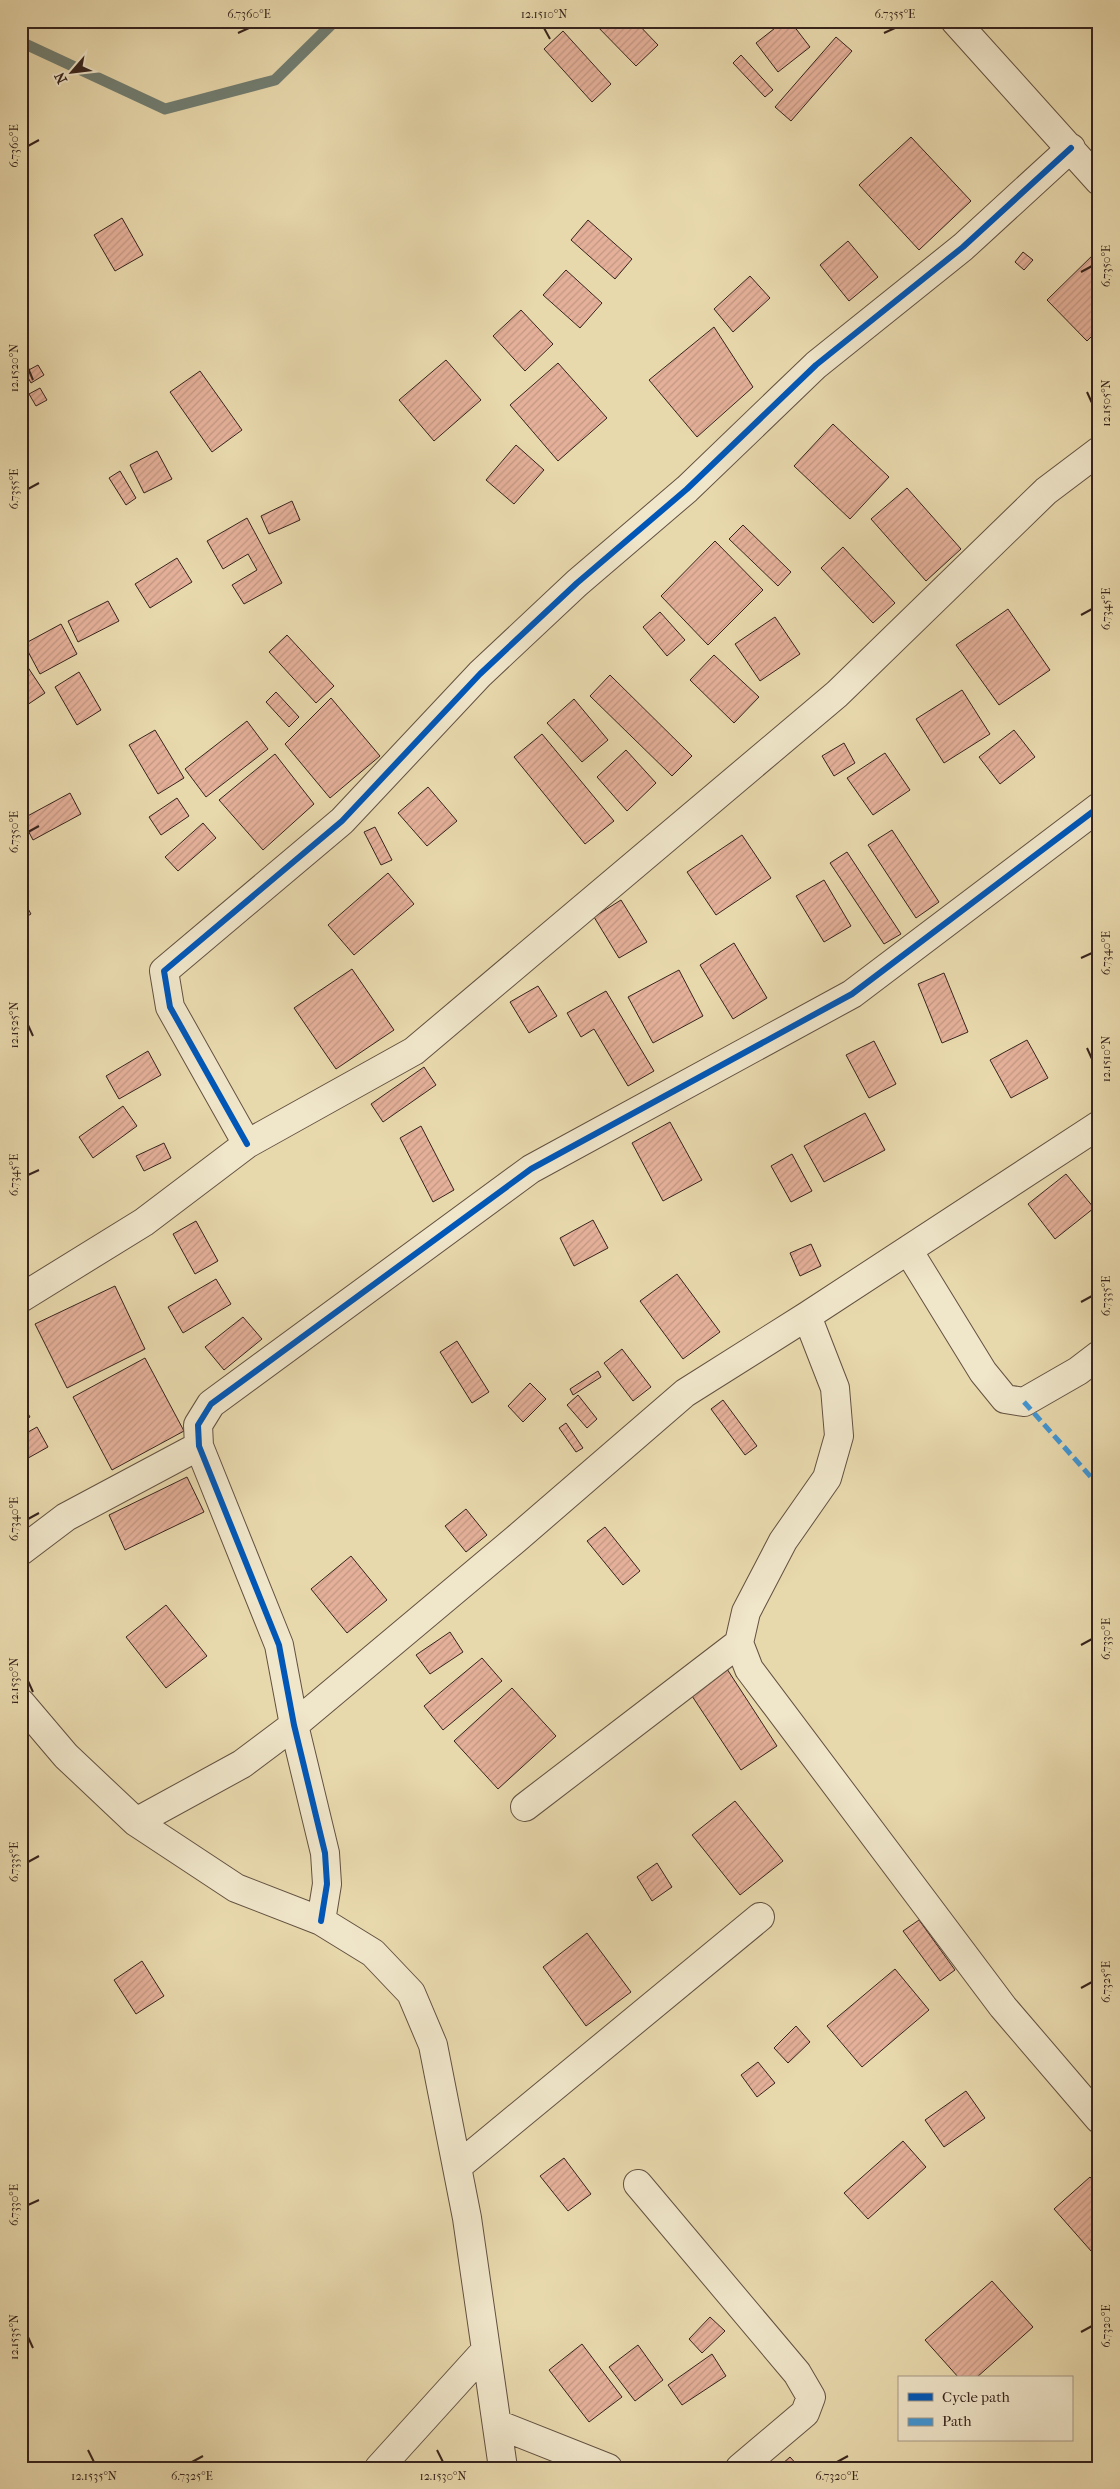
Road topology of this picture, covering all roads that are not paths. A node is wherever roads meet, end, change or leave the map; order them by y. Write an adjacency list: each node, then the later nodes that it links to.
1 (955, 21): 2 (street)
2 (1071, 148): 3 (street); 7 (street)
3 (1099, 181)
4 (1099, 451): 7 (street)
5 (1099, 808): 12 (street)
6 (1095, 1134): 8 (street)
7 (248, 1144): 9 (street)
8 (908, 1250): 10 (street); 11 (street)
9 (21, 1298)
10 (807, 1316): 14 (street); 16 (street)
11 (1099, 1355)
12 (199, 1446): 13 (street); 16 (street)
13 (21, 1551)
14 (738, 1643): 17 (street); 21 (street)
15 (21, 1703): 18 (street)
16 (294, 1725): 18 (street); 20 (street)
17 (524, 1807)
18 (136, 1822): 20 (street)
19 (760, 1917): 22 (street)
20 (322, 1921): 22 (street)
21 (1099, 2120)
22 (457, 2167): 24 (street)
23 (638, 2184): 29 (street)
24 (486, 2350): 25 (street); 26 (street)
25 (497, 2424): 27 (street); 28 (street)
26 (379, 2468)
27 (503, 2468)
28 (608, 2468)
29 (740, 2468)

